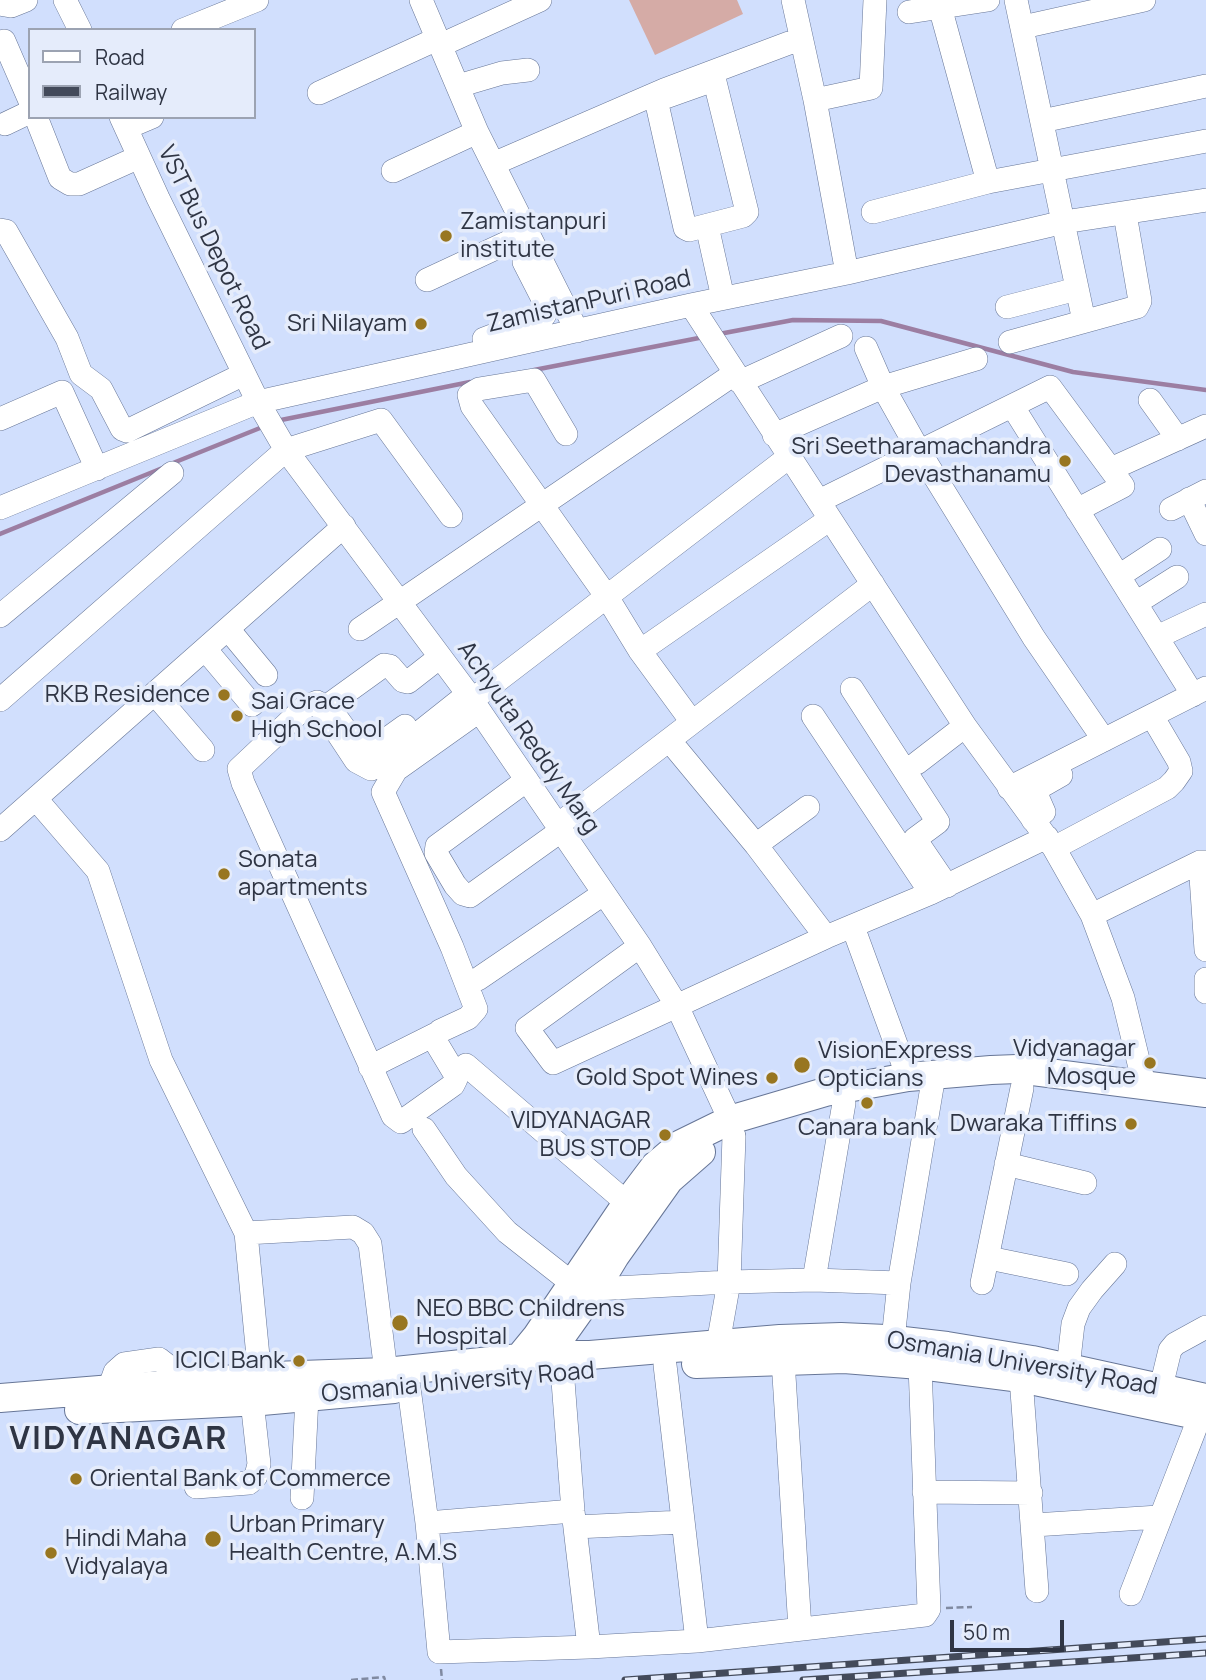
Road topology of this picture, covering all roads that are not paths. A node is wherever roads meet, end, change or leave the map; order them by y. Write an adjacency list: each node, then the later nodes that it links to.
1 (65, 0): 16 (street)
2 (257, 0): 14 (street)
3 (421, 0): 18 (street)
4 (540, 0): 18 (street)
5 (793, 0): 25 (street)
6 (875, 0): 25 (street)
7 (988, 0): 11 (street)
8 (1016, 0): 15 (street)
9 (1144, 0): 10 (street)
10 (1119, 3): 15 (street)
11 (940, 7): 12 (street); 38 (street)
12 (909, 12)
13 (8, 14): 23 (street)
14 (214, 24): 17 (street)
15 (1023, 27): 29 (street)
16 (79, 28)
17 (193, 28)
18 (439, 42): 21 (street); 24 (street)
19 (789, 43): 35 (street)
20 (528, 70): 21 (street)
21 (458, 86): 32 (street)
22 (1206, 86): 29 (street)
23 (28, 93)
24 (319, 93)
25 (816, 100): 47 (street)
26 (28, 113): 31 (street)
27 (37, 119): 34 (street)
28 (142, 119): 30 (street)
29 (1042, 121): 37 (street)
30 (123, 123): 34 (street, VST Bus Depot Road)
31 (5, 124)
32 (477, 132): 35 (street); 36 (street)
33 (1206, 141): 37 (street)
34 (139, 157): 63 (street, VST Bus Depot Road)
35 (493, 164): 45 (street)
36 (393, 171)
37 (1053, 171): 38 (street); 42 (street)
38 (988, 182): 40 (street)
39 (1206, 200): 41 (street, ZamistanPuri Road)
40 (873, 212)
41 (1125, 214): 42 (street, ZamistanPuri Road); 54 (street)
42 (1064, 222): 47 (street, ZamistanPuri Road); 49 (street)
43 (707, 226): 43 (street); 51 (street)
44 (0, 230): 63 (street)
45 (525, 234): 48 (street); 50 (street)
46 (524, 262): 50 (street)
47 (847, 273): 51 (street, ZamistanPuri Road)
48 (427, 280)
49 (1077, 289): 52 (street); 54 (street)
50 (551, 297): 55 (street); 56 (street)
51 (723, 298): 53 (street, ZamistanPuri Road)
52 (1007, 307)
53 (696, 313): 55 (street, ZamistanPuri Road); 62 (street)
54 (1084, 321): 59 (street)
55 (577, 331): 56 (street, ZamistanPuri Road)
56 (518, 336): 58 (street); 66 (street, ZamistanPuri Road)
57 (841, 336): 62 (street)
58 (484, 340)
59 (1010, 342)
60 (866, 348): 64 (street)
61 (976, 359): 64 (street)
62 (732, 371): 71 (street); 80 (street)
63 (244, 374): 66 (street, VST Bus Depot Road)
64 (883, 387): 71 (street); 74 (street)
65 (1150, 400): 72 (street)
66 (261, 407): 73 (street, Achyuta Reddy Marg); 77 (street, ZamistanPuri Road)
67 (1013, 407): 74 (street); 76 (street); 83 (street)
68 (0, 419): 77 (street)
69 (1206, 426): 72 (street)
70 (566, 433): 80 (street)
71 (774, 435): 75 (street)
72 (1178, 439): 76 (street)
73 (281, 441): 84 (street); 85 (street, Achyuta Reddy Marg); 107 (street)
74 (919, 452): 82 (street); 114 (street)
75 (789, 457): 82 (street); 91 (street)
76 (1111, 469): 83 (street)
77 (97, 470): 81 (street, ZamistanPuri Road)
78 (172, 473): 95 (street)
79 (1189, 500): 86 (street)
80 (542, 505): 91 (street); 92 (street)
81 (0, 508)
82 (825, 510): 90 (street); 100 (street)
83 (1077, 510): 88 (street)
84 (451, 516)
85 (344, 526): 92 (street, Achyuta Reddy Marg); 96 (street)
86 (1206, 534)
87 (1160, 549): 88 (street)
88 (1124, 573): 93 (street)
89 (1177, 577): 93 (street)
90 (873, 584): 111 (street); 112 (street)
91 (607, 597): 100 (street); 106 (street)
92 (399, 600): 97 (street); 101 (street, Achyuta Reddy Marg)
93 (1142, 600): 98 (street)
94 (1206, 614): 98 (street)
95 (0, 616)
96 (228, 629): 99 (street); 102 (street)
97 (360, 629)
98 (1157, 637): 104 (street)
99 (205, 649): 105 (street); 108 (street)
100 (640, 652): 111 (street)
101 (434, 662): 106 (street, Achyuta Reddy Marg); 106 (street)
102 (266, 675)
103 (852, 690): 127 (street)
104 (1199, 692): 110 (street)
105 (155, 694): 115 (street); 120 (street)
106 (466, 697): 117 (street); 118 (street, Achyuta Reddy Marg)
107 (0, 700)
108 (252, 705)
109 (813, 716): 127 (street)
110 (1155, 721): 114 (street); 124 (street); 124 (street)
111 (692, 722): 113 (street)
112 (965, 726): 116 (street); 119 (street)
113 (668, 740): 122 (street); 125 (street)
114 (1104, 740): 119 (street)
115 (203, 750)
116 (917, 763)
117 (382, 775): 138 (street); 140 (street)
118 (527, 780): 122 (street, Achyuta Reddy Marg); 122 (street)
119 (1009, 788): 124 (street)
120 (36, 799): 123 (street); 152 (street)
121 (808, 807): 125 (street)
122 (560, 827): 128 (street, Achyuta Reddy Marg)
123 (0, 830)
124 (1045, 835): 127 (street); 129 (street)
125 (756, 845): 131 (street)
126 (1203, 862): 129 (street); 133 (street)
127 (939, 890): 130 (street)
128 (603, 894): 132 (street, Achyuta Reddy Marg); 134 (street)
129 (1092, 915): 142 (street)
130 (853, 927): 131 (street); 141 (street)
131 (826, 937): 137 (street)
132 (640, 946): 137 (street, Achyuta Reddy Marg); 137 (street)
133 (1206, 950)
134 (478, 979)
135 (1206, 979): 136 (street)
136 (1206, 992)
137 (677, 1006): 147 (street, Achyuta Reddy Marg)
138 (436, 1034): 140 (street); 140 (street)
139 (466, 1065): 151 (street)
140 (370, 1067)
141 (920, 1082): 142 (main road); 143 (main road); 145 (main road); 147 (main road); 159 (street)
142 (1144, 1084): 144 (main road)
143 (1022, 1088): 146 (main road); 149 (street)
144 (1206, 1093)
145 (844, 1103): 147 (main road); 157 (street)
146 (1206, 1110)
147 (732, 1128): 151 (main road); 158 (street); 161 (main road)
148 (424, 1129): 161 (street)
149 (1006, 1164): 150 (street); 154 (street)
150 (1085, 1183)
151 (627, 1203): 161 (main road)
152 (247, 1241): 153 (street); 172 (street); 176 (street)
153 (335, 1242)
154 (989, 1258): 156 (street); 160 (street)
155 (1115, 1264): 171 (street)
156 (1067, 1274)
157 (814, 1280): 158 (street); 159 (street)
158 (729, 1282): 161 (street); 165 (street)
159 (899, 1283): 164 (street)
160 (982, 1283)
161 (584, 1287): 162 (main road); 168 (main road)
162 (568, 1326): 166 (main road); 168 (main road)
163 (1206, 1327): 174 (street)
164 (893, 1340): 165 (main road, Osmania University Road); 171 (main road, Osmania University Road)
165 (718, 1344): 166 (main road, Osmania University Road)
166 (590, 1355): 168 (main road, Osmania University Road)
167 (783, 1360): 169 (main road, Osmania University Road); 170 (main road, Osmania University Road); 192 (street)
168 (543, 1365): 169 (main road, Osmania University Road); 172 (main road, Osmania University Road); 175 (main road, Osmania University Road); 186 (street)
169 (665, 1365): 187 (street)
170 (920, 1365): 173 (main road, Osmania University Road); 182 (street)
171 (1068, 1368): 174 (main road, Osmania University Road)
172 (386, 1372): 176 (main road, Osmania University Road)
173 (1021, 1378): 179 (main road, Osmania University Road); 183 (street)
174 (1161, 1387): 179 (main road, Osmania University Road)
175 (409, 1388): 177 (main road, Osmania University Road); 188 (street)
176 (256, 1389): 177 (main road, Osmania University Road); 178 (main road, Osmania University Road); 180 (main road, Osmania University Road); 181 (street)
177 (307, 1397): 184 (street)
178 (0, 1398)
179 (1204, 1410): 185 (street)
180 (0, 1414)
181 (196, 1487)
182 (924, 1492): 183 (street); 192 (street)
183 (1031, 1493): 189 (street)
184 (302, 1499)
185 (1159, 1517): 189 (street); 191 (street)
186 (574, 1519): 187 (street); 188 (street); 194 (street)
187 (683, 1522): 193 (street)
188 (427, 1523): 194 (street)
189 (1034, 1525): 190 (street)
190 (1037, 1591)
191 (1131, 1594)
192 (800, 1629): 193 (street)
193 (697, 1641): 194 (street)
194 (589, 1647)

